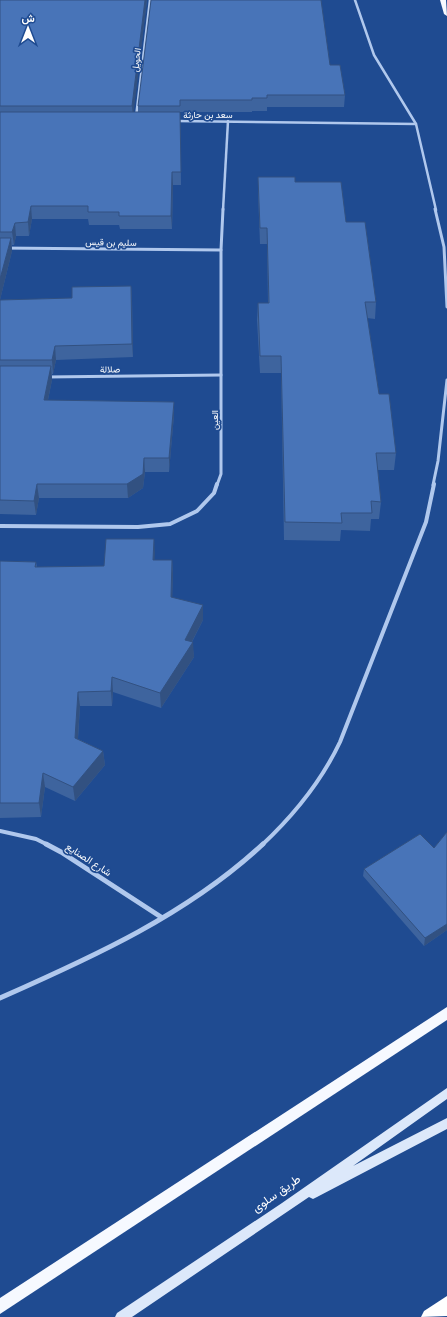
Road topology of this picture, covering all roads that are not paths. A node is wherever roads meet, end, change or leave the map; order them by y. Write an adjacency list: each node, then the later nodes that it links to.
1 (150, 0): 5 (street, الحويل)
2 (355, 0): 8 (street)
3 (443, 0): 4 (main road)
4 (447, 14)
5 (135, 121)
6 (174, 121): 7 (street, سعد بن حارثة)
7 (228, 121): 8 (street, سعد بن حارثة); 10 (street, العين)
8 (416, 124): 11 (street)
9 (0, 248): 10 (street, سليم بن قيس)
10 (221, 250): 12 (street, العين)
11 (447, 307)
12 (221, 375): 13 (street, صلالة); 15 (street, العين)
13 (39, 377)
14 (447, 380): 17 (street)
15 (0, 526)
16 (0, 831): 17 (street, شارع الصنايع)
17 (161, 917): 18 (street)
18 (0, 998)
19 (447, 1013): 24 (main road)
20 (447, 1093): 22 (main road, طريق سلوى)
21 (447, 1123): 22 (main road)
22 (286, 1207): 25 (main road, طريق سلوى)
23 (447, 1304): 26 (highway)
24 (0, 1307)
25 (121, 1317)
26 (430, 1317)

